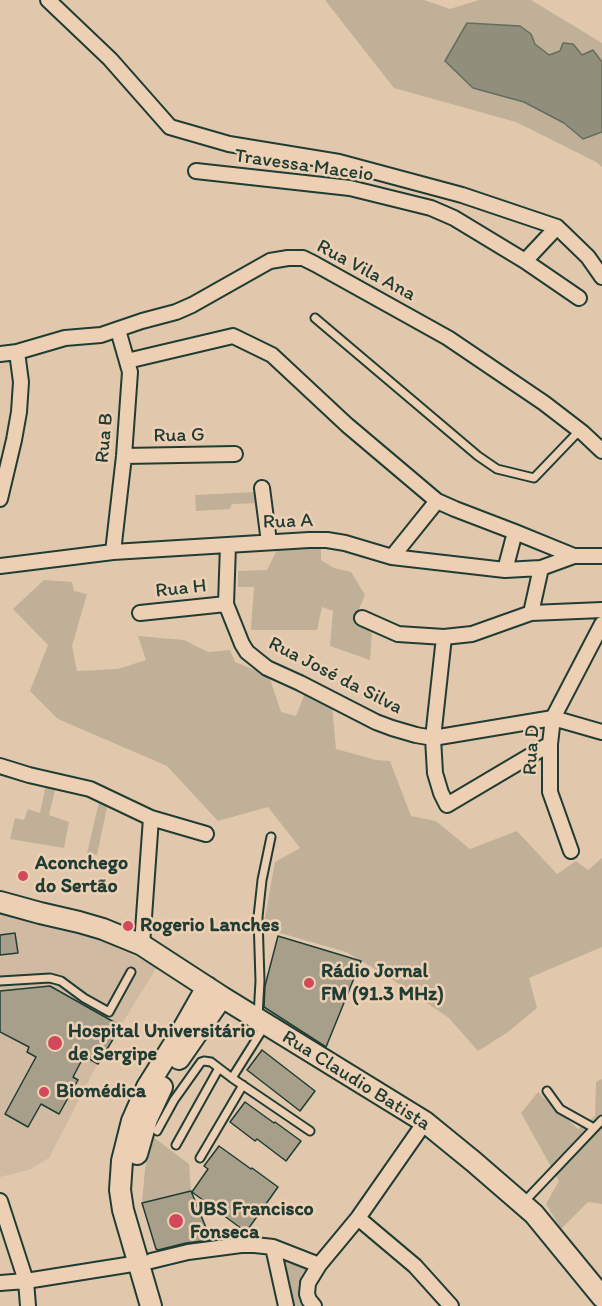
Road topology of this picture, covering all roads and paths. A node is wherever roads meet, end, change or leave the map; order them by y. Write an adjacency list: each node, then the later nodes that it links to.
1 (48, 0): 3 (street)
2 (196, 171): 4 (street, Travessa Maceio)
3 (557, 227): 4 (street); 5 (street)
4 (525, 261): 6 (street, Travessa Maceio)
5 (602, 277)
6 (579, 298)
7 (315, 318): 12 (lane)
8 (118, 330): 9 (street, Rua Vila Ana); 11 (street, Rua B); 12 (street, Rua Vila Ana)
9 (17, 352): 10 (street, Rua Vila Ana); 17 (street)
10 (0, 354)
11 (127, 362): 15 (street, Rua B); 18 (street)
12 (580, 430): 13 (street, Rua Vila Ana)
13 (602, 451)
14 (235, 454): 15 (street, Rua G)
15 (124, 456): 22 (street, Rua B)
16 (262, 488): 20 (street)
17 (0, 499)
18 (437, 501): 19 (street); 25 (street)
19 (515, 532): 23 (street); 28 (street)
20 (269, 542): 21 (street, Rua A); 25 (street, Rua A)
21 (228, 544): 22 (street, Rua A); 29 (street, Rua José da Silva)
22 (113, 552): 26 (street, Rua A)
23 (574, 556): 24 (street); 27 (street, Rua A)
24 (602, 556)
25 (392, 557): 28 (street, Rua A)
26 (0, 566)
27 (541, 568): 28 (street, Rua A); 32 (street)
28 (505, 570)
29 (226, 604): 31 (street, Rua H); 38 (street, Rua José da Silva)
30 (602, 610): 32 (street)
31 (140, 613)
32 (531, 613): 35 (street)
33 (362, 618): 35 (street)
34 (602, 624): 36 (street, Rua D)
35 (444, 637): 38 (street)
36 (553, 718): 37 (street); 38 (street, Rua José da Silva); 39 (street, Rua D)
37 (602, 732)
38 (433, 738): 39 (street)
39 (550, 744): 44 (street, Rua D)
40 (0, 766): 41 (street)
41 (151, 818): 42 (street); 46 (street)
42 (206, 834)
43 (271, 837): 50 (lane)
44 (571, 851)
45 (0, 902): 46 (main road, Rua Claudio Batista)
46 (142, 945): 49 (main road, Rua Claudio Batista)
47 (131, 972): 48 (lane)
48 (0, 981)
49 (215, 992): 50 (main road, Rua Claudio Batista); 66 (main road)
50 (262, 1022): 52 (lane); 56 (main road, Rua Claudio Batista)
51 (219, 1068): 52 (lane); 58 (lane); 60 (lane)
52 (232, 1078): 53 (lane)
53 (243, 1085): 59 (lane); 61 (lane)
54 (547, 1091): 57 (lane)
55 (602, 1120): 57 (lane)
56 (425, 1122): 63 (main road, Rua Claudio Batista); 64 (street)
57 (594, 1128): 63 (lane)
58 (157, 1131)
59 (310, 1131)
60 (177, 1145)
61 (200, 1158)
62 (0, 1201): 68 (street)
63 (522, 1204): 70 (main road, Rua Claudio Batista)
64 (358, 1218): 67 (street); 76 (street)
65 (273, 1247): 66 (street); 67 (street); 74 (street)
66 (145, 1262): 68 (street); 72 (main road); 73 (main road)
67 (319, 1265): 75 (street)
68 (26, 1281): 69 (street); 71 (street)
69 (0, 1283)
70 (602, 1297)
71 (28, 1306)
72 (152, 1306)
73 (164, 1306)
74 (286, 1306)
75 (314, 1306)
76 (451, 1306)

